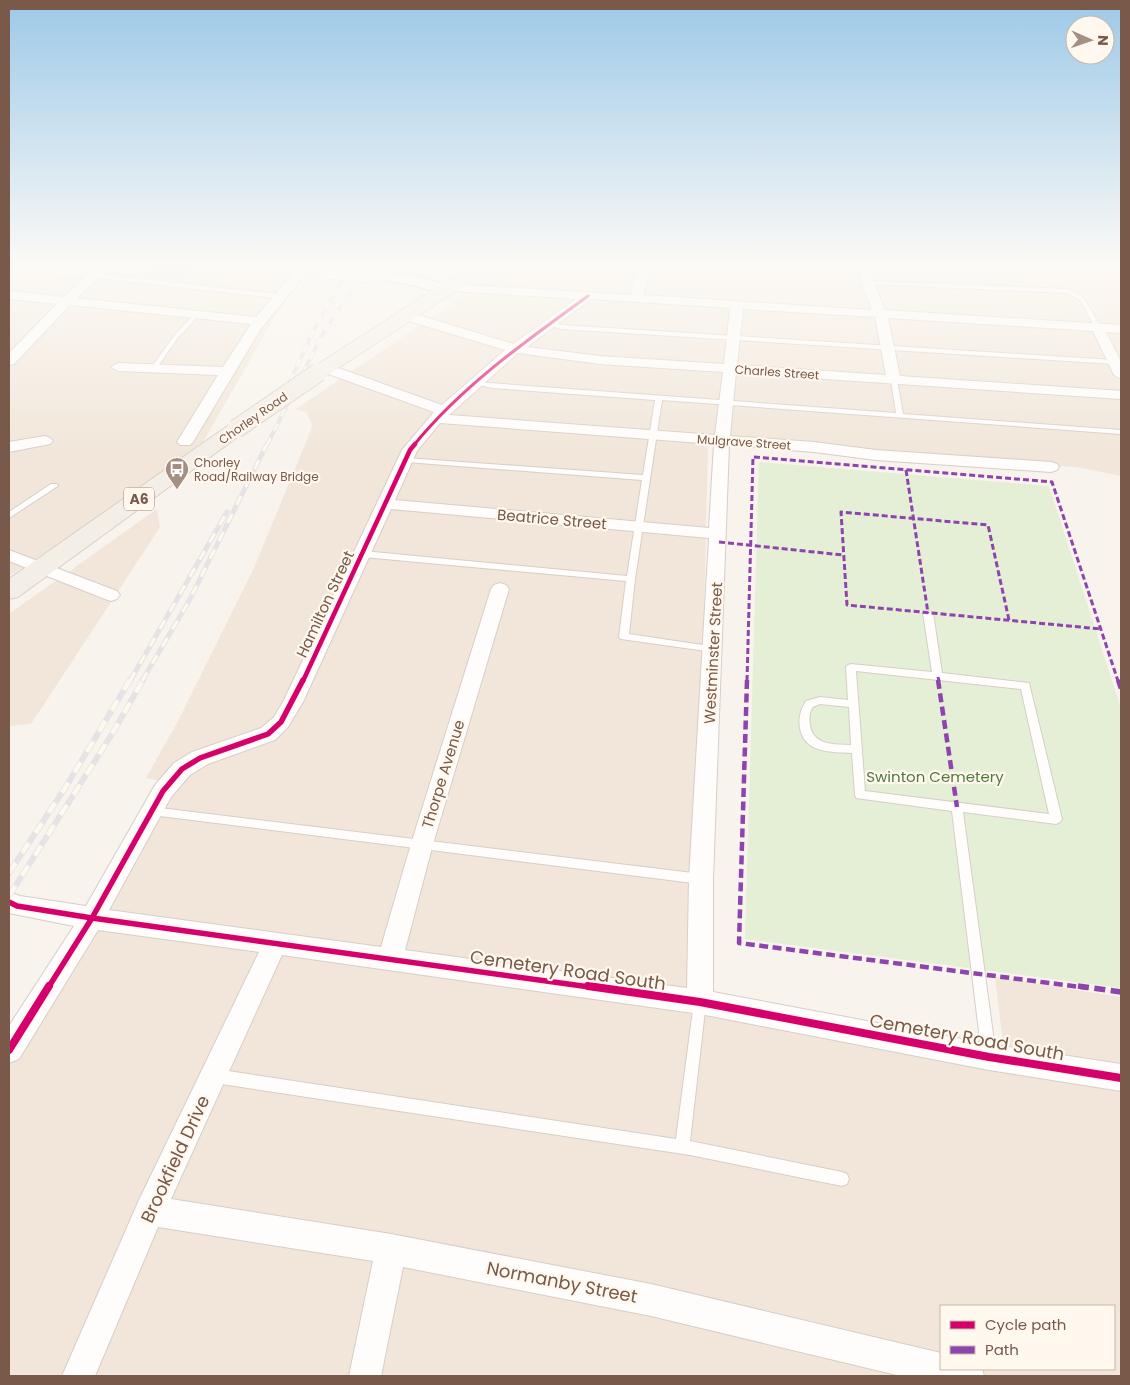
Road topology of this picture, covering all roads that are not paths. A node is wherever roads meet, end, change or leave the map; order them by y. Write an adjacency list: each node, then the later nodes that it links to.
1 (41, 328): 16 (street)
2 (184, 328): 19 (lane)
3 (254, 328): 22 (street)
4 (389, 328): 21 (main road, Chorley Road / A6)
5 (445, 328): 15 (street, Charles Street)
6 (545, 328): 15 (street, Hamilton Street)
7 (571, 328): 13 (lane)
8 (734, 328): 13 (street, Westminster Street)
9 (884, 328): 14 (street)
10 (1092, 328): 11 (street)
11 (1098, 328): 12 (street); 17 (street)
12 (1121, 329)
13 (733, 338): 14 (lane); 20 (street, Westminster Street)
14 (888, 347): 17 (lane); 24 (street)
15 (516, 349): 20 (street, Charles Street); 25 (street, Hamilton Street)
16 (9, 361)
17 (1114, 362): 23 (street)
18 (118, 367): 19 (street)
19 (154, 368): 22 (street)
20 (729, 368): 24 (street, Charles Street); 28 (street, Westminster Street)
21 (322, 370): 29 (street, Mulgrave Street); 47 (main road, Chorley Road / A6, bridge)
22 (227, 371): 35 (street)
23 (1121, 375)
24 (894, 380): 26 (street, Charles Street); 30 (lane)
25 (477, 383): 27 (lane); 29 (street, Hamilton Street)
26 (1121, 395)
27 (659, 398): 28 (lane); 32 (lane)
28 (726, 403): 30 (lane); 33 (street, Westminster Street)
29 (440, 414): 32 (street, Mulgrave Street); 37 (street, Hamilton Street)
30 (900, 416): 31 (lane)
31 (1121, 432)
32 (653, 436): 33 (street, Mulgrave Street); 39 (lane)
33 (722, 440): 38 (street, Mulgrave Street); 44 (street, Westminster Street)
34 (46, 441): 36 (street)
35 (185, 442)
36 (9, 447)
37 (406, 460): 39 (lane); 41 (street, Hamilton Street)
38 (1041, 463)
39 (646, 478): 43 (lane)
40 (54, 486): 42 (lane)
41 (385, 504): 43 (street, Beatrice Street); 45 (street, Hamilton Street)
42 (9, 516)
43 (639, 527): 44 (street, Beatrice Street); 48 (lane)
44 (719, 534): 53 (street, Westminster Street)
45 (363, 554): 48 (lane); 58 (street, Hamilton Street)
46 (9, 555): 47 (street)
47 (42, 568): 50 (main road, Chorley Road / A6); 51 (street)
48 (630, 579): 53 (lane)
49 (500, 589): 59 (street, Thorpe Avenue)
50 (9, 591)
51 (111, 595)
52 (928, 613): 54 (lane)
53 (713, 649): 60 (street, Westminster Street)
54 (938, 676): 55 (lane); 57 (lane)
55 (854, 704): 56 (lane); 56 (lane)
56 (856, 749): 57 (lane)
57 (957, 807): 67 (lane)
58 (152, 811): 59 (lane); 62 (street, Hamilton Street)
59 (422, 844): 60 (lane); 64 (street, Thorpe Avenue)
60 (701, 879): 65 (street, Westminster Street)
61 (9, 902): 62 (street, Cemetery Road South)
62 (92, 918): 63 (street, Cemetery Road South); 66 (street, Hamilton Street)
63 (275, 944): 64 (street, Cemetery Road South); 68 (street, Brookfield Drive)
64 (390, 960): 65 (street, Cemetery Road South)
65 (700, 1002): 67 (street, Cemetery Road South); 70 (lane)
66 (9, 1050)
67 (989, 1057): 69 (street, Cemetery Road South)
68 (214, 1076): 70 (lane); 72 (street, Brookfield Drive)
69 (1121, 1078)
70 (682, 1147): 71 (lane)
71 (842, 1179)
72 (150, 1211): 73 (street, Normanby Street); 75 (street, Brookfield Drive)
73 (391, 1249): 74 (street, Normanby Street); 76 (street)
74 (935, 1373): 77 (street, Normanby Street)
75 (78, 1376)
76 (365, 1376)
77 (968, 1376)

